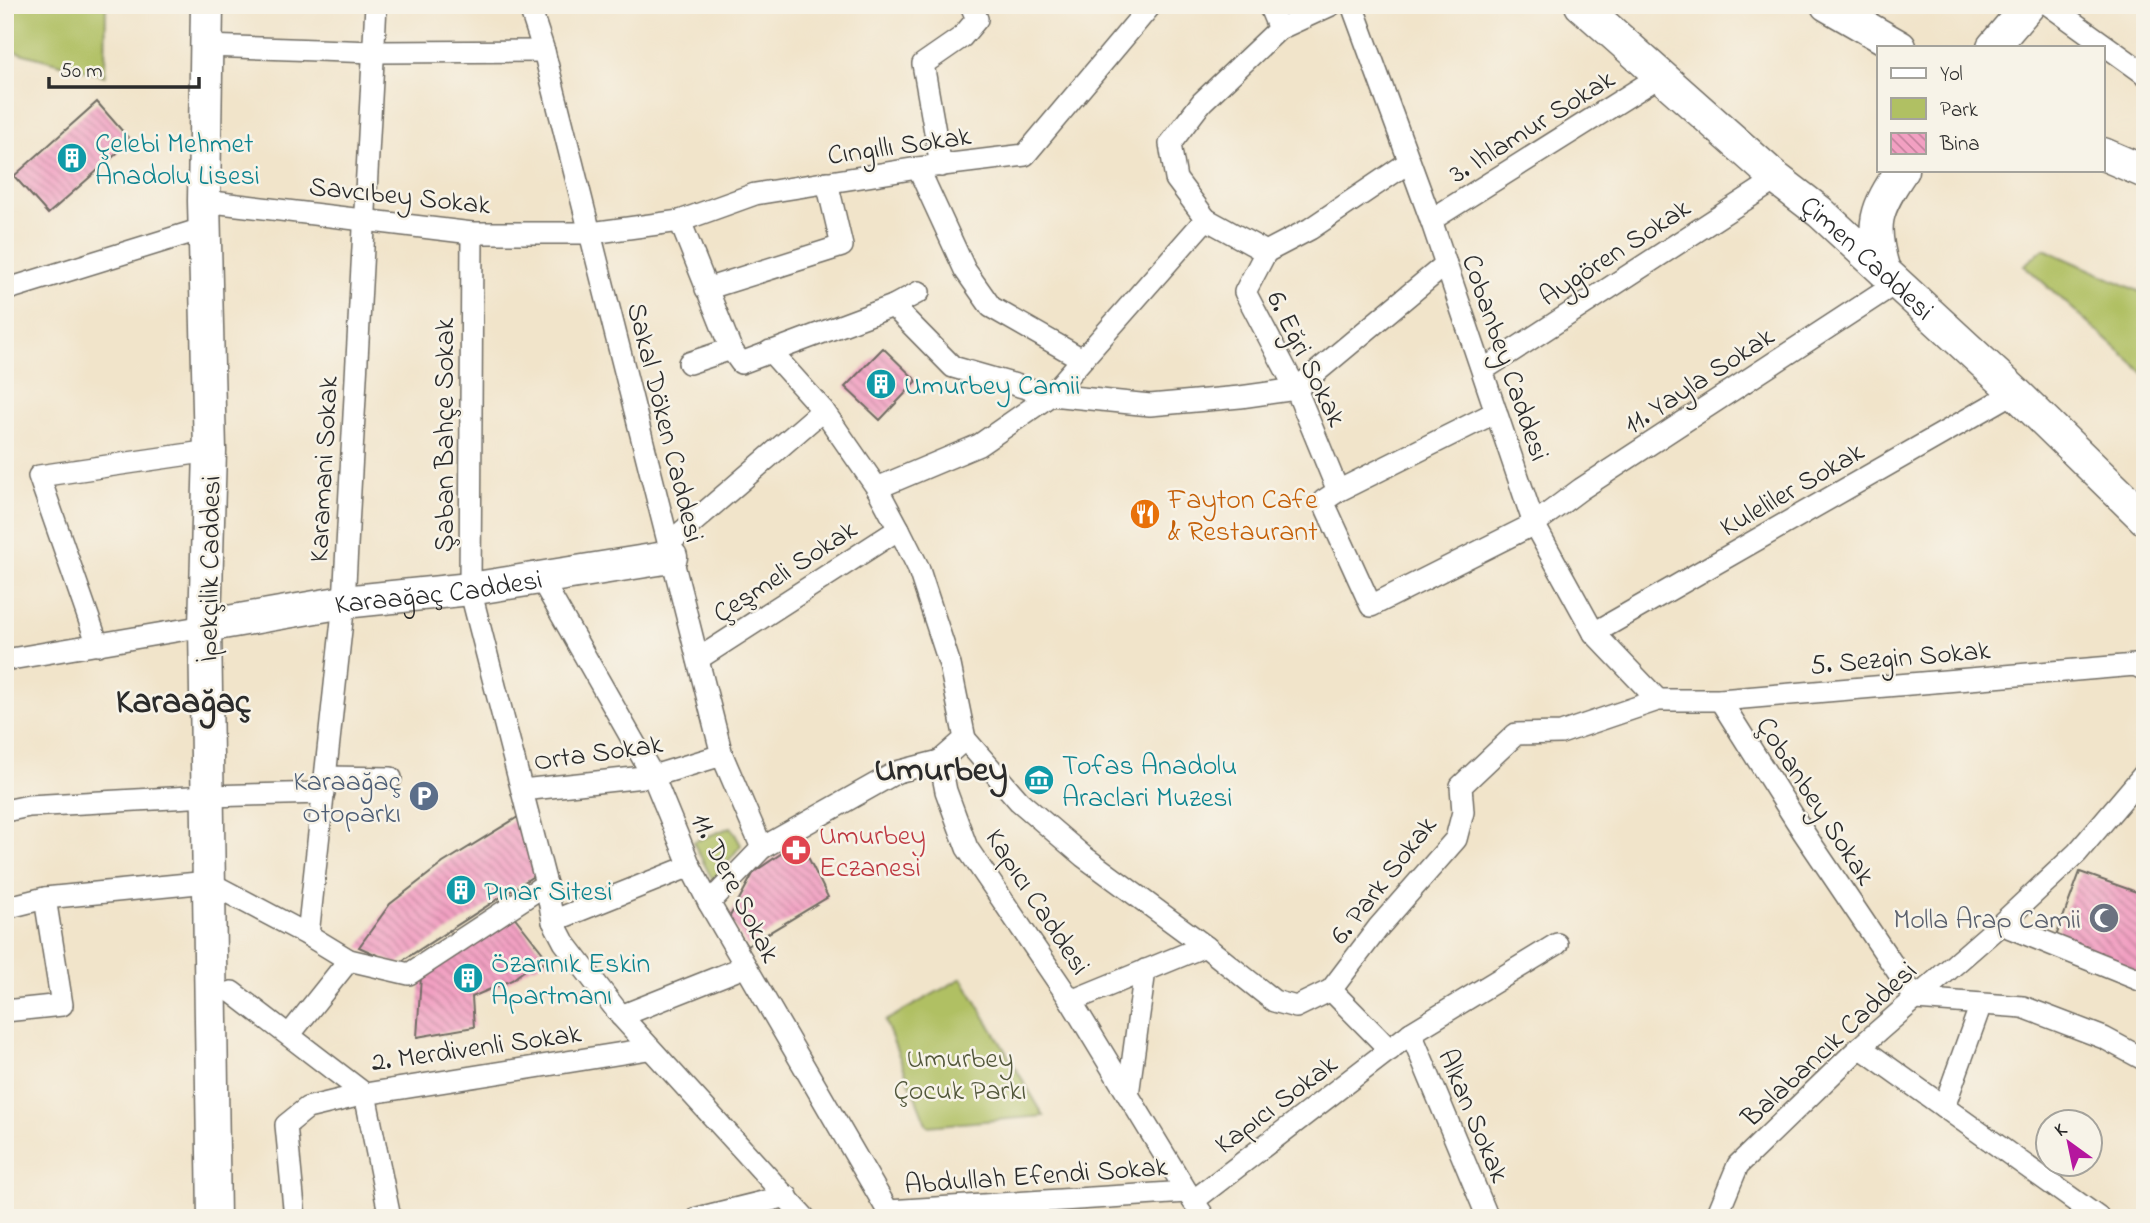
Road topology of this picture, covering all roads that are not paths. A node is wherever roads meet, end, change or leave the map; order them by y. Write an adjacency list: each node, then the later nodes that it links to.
1 (207, 5): 15 (main road, İpekçilik Caddesi)
2 (376, 5): 19 (street, Karamani Sokak)
3 (529, 5): 18 (street, Sakal Döken Caddesi)
4 (971, 5): 24 (street)
5 (1151, 5): 24 (street, Cıngıllı Sokak)
6 (1269, 5): 14 (street)
7 (1331, 5): 14 (street)
8 (1352, 5): 23 (street, Cobanbey Caddesi)
9 (1581, 5): 21 (main road, Çimen Caddesi)
10 (1827, 5): 13 (main road)
11 (2029, 5): 17 (main road)
12 (2049, 5): 20 (street)
13 (1859, 13): 16 (main road)
14 (1279, 29): 34 (street)
15 (206, 46): 19 (street); 32 (main road, İpekçilik Caddesi)
16 (1898, 46)
17 (1994, 46)
18 (544, 51): 19 (street); 38 (street, Sakal Döken Caddesi)
19 (374, 52): 33 (street, Karamani Sokak)
20 (2145, 74)
21 (1660, 76): 28 (main road, Çimen Caddesi); 35 (street, 3. Ihlamur Sokak)
22 (2104, 154): 27 (main road)
23 (1409, 162): 35 (street, Cobanbey Caddesi); 39 (street)
24 (941, 166): 25 (street, Cıngıllı Sokak)
25 (918, 169): 29 (street, Cıngıllı Sokak); 48 (street)
26 (1901, 172): 30 (main road)
27 (2145, 172)
28 (1777, 179): 31 (main road, Çimen Caddesi); 50 (street, Aygören Sokak)
29 (827, 182): 36 (street, Cıngıllı Sokak); 42 (street)
30 (1884, 196): 31 (main road); 41 (main road)
31 (1820, 212): 41 (main road, Çimen Caddesi)
32 (205, 215): 33 (street, Savcıbey Sokak); 43 (street); 56 (main road, İpekçilik Caddesi)
33 (363, 218): 37 (street, Savcıbey Sokak); 65 (street, Karamani Sokak)
34 (1206, 219): 39 (street); 48 (street)
35 (1431, 220): 40 (street, Cobanbey Caddesi)
36 (680, 221): 38 (street, Cıngıllı Sokak); 42 (street)
37 (471, 233): 38 (street, Savcıbey Sokak); 64 (street, Şaban Bahçe Sokak)
38 (591, 233): 62 (street, Sakal Döken Caddesi)
39 (1266, 252): 51 (street, 6. Eğri Sokak)
40 (1446, 264): 50 (street, Cobanbey Caddesi); 51 (street)
41 (1890, 277): 52 (main road, Çimen Caddesi); 60 (street, 11. Yayla Sokak)
42 (706, 289): 46 (street)
43 (5, 290)
44 (919, 292): 45 (street)
45 (893, 306): 47 (street); 53 (street)
46 (732, 349): 47 (street); 49 (street)
47 (770, 351): 54 (street)
48 (1082, 359): 53 (street)
49 (689, 363)
50 (1483, 370): 55 (street, Cobanbey Caddesi)
51 (1296, 389): 53 (street); 58 (street, 6. Eğri Sokak)
52 (2015, 392): 59 (main road, Çimen Caddesi); 67 (street, Kuleliler Sokak)
53 (1051, 395): 57 (street)
54 (823, 410): 57 (street); 62 (street)
55 (1496, 412): 58 (street); 60 (street, Cobanbey Caddesi)
56 (210, 451): 66 (main road, İpekçilik Caddesi); 68 (street)
57 (877, 488): 61 (street)
58 (1338, 491): 60 (street, 11. Yayla Sokak)
59 (2145, 519)
60 (1534, 524): 67 (street, Cobanbey Caddesi)
61 (900, 529): 69 (street, Çeşmeli Sokak); 74 (street)
62 (670, 550): 63 (main road, Karaağaç Caddesi); 69 (street, Sakal Döken Caddesi)
63 (540, 577): 64 (main road, Karaağaç Caddesi); 78 (street, 11. Dere Sokak)
64 (470, 589): 65 (main road, Karaağaç Caddesi); 81 (street, Şaban Bahçe Sokak)
65 (344, 602): 66 (main road, Karaağaç Caddesi); 80 (street, Karamani Sokak)
66 (205, 626): 68 (street); 82 (main road, İpekçilik Caddesi)
67 (1594, 633): 72 (street, Cobanbey Caddesi)
68 (98, 645): 70 (street)
69 (698, 659): 75 (street, Sakal Döken Caddesi)
70 (5, 660)
71 (2145, 670): 73 (street, 5. Sezgin Sokak)
72 (1658, 700): 73 (street, 5. Sezgin Sokak); 100 (street, 6. Park Sokak)
73 (1720, 700): 102 (street, Çobanbey Sokak)
74 (965, 739): 76 (street); 95 (street, 6. Park Sokak)
75 (722, 755): 78 (street, Orta Sokak); 84 (street, Sakal Döken Caddesi)
76 (940, 761): 84 (street); 103 (street, Kapıcı Caddesi)
77 (2145, 773): 92 (street, Balabancık Caddesi)
78 (653, 776): 81 (street, Orta Sokak); 85 (street, 11. Dere Sokak)
79 (391, 778): 80 (street)
80 (325, 785): 82 (street); 93 (street, Karamani Sokak)
81 (522, 790): 87 (street, Şaban Bahçe Sokak)
82 (208, 796): 83 (street); 86 (main road, İpekçilik Caddesi)
83 (5, 811)
84 (762, 848): 89 (street)
85 (690, 866): 89 (street, 11. Dere Sokak); 91 (street)
86 (208, 882): 88 (street); 93 (street); 119 (main road, İpekçilik Caddesi)
87 (546, 884): 91 (street, Şaban Bahçe Sokak); 96 (street)
88 (45, 898): 90 (street); 105 (street)
89 (709, 904): 97 (street, 11. Dere Sokak)
90 (5, 908)
91 (554, 921): 106 (street, Şaban Bahçe Sokak)
92 (2001, 924): 99 (street); 102 (street, Balabancık Caddesi)
93 (308, 935): 96 (street)
94 (1557, 944): 107 (street, Kapıcı Sokak)
95 (1205, 946): 98 (street); 100 (street, 6. Park Sokak)
96 (349, 960): 108 (street)
97 (744, 967): 106 (street); 118 (street, 11. Dere Sokak)
98 (1145, 970): 103 (street); 114 (street)
99 (2145, 982)
100 (1331, 990): 111 (street)
101 (232, 992): 108 (street, 2. Merdivenli Sokak)
102 (1916, 999): 104 (street); 109 (street, Balabancık Caddesi)
103 (1071, 1001): 114 (street, Kapıcı Caddesi)
104 (1981, 1004): 112 (street); 115 (street)
105 (5, 1011)
106 (621, 1016): 110 (street, Şaban Bahçe Sokak)
107 (1411, 1033): 111 (street, Kapıcı Sokak); 124 (street, Alkan Sokak)
108 (290, 1034): 113 (street, 2. Merdivenli Sokak)
109 (1860, 1047): 115 (street); 125 (street, Balabancık Caddesi)
110 (648, 1049): 113 (street, 2. Merdivenli Sokak); 116 (street, Şaban Bahçe Sokak)
111 (1390, 1050): 117 (street, Kapıcı Sokak)
112 (2145, 1060)
113 (365, 1094): 120 (street); 121 (street)
114 (1128, 1096): 117 (street, Kapıcı Caddesi)
115 (1944, 1107): 126 (street)
116 (787, 1196): 122 (street); 123 (street, Şaban Bahçe Sokak)
117 (1195, 1204): 118 (street, Abdullah Efendi Sokak)
118 (890, 1214)
119 (214, 1218)
120 (295, 1218)
121 (390, 1218)
122 (698, 1218)
123 (805, 1218)
124 (1488, 1218)
125 (1716, 1218)
126 (2099, 1218)

